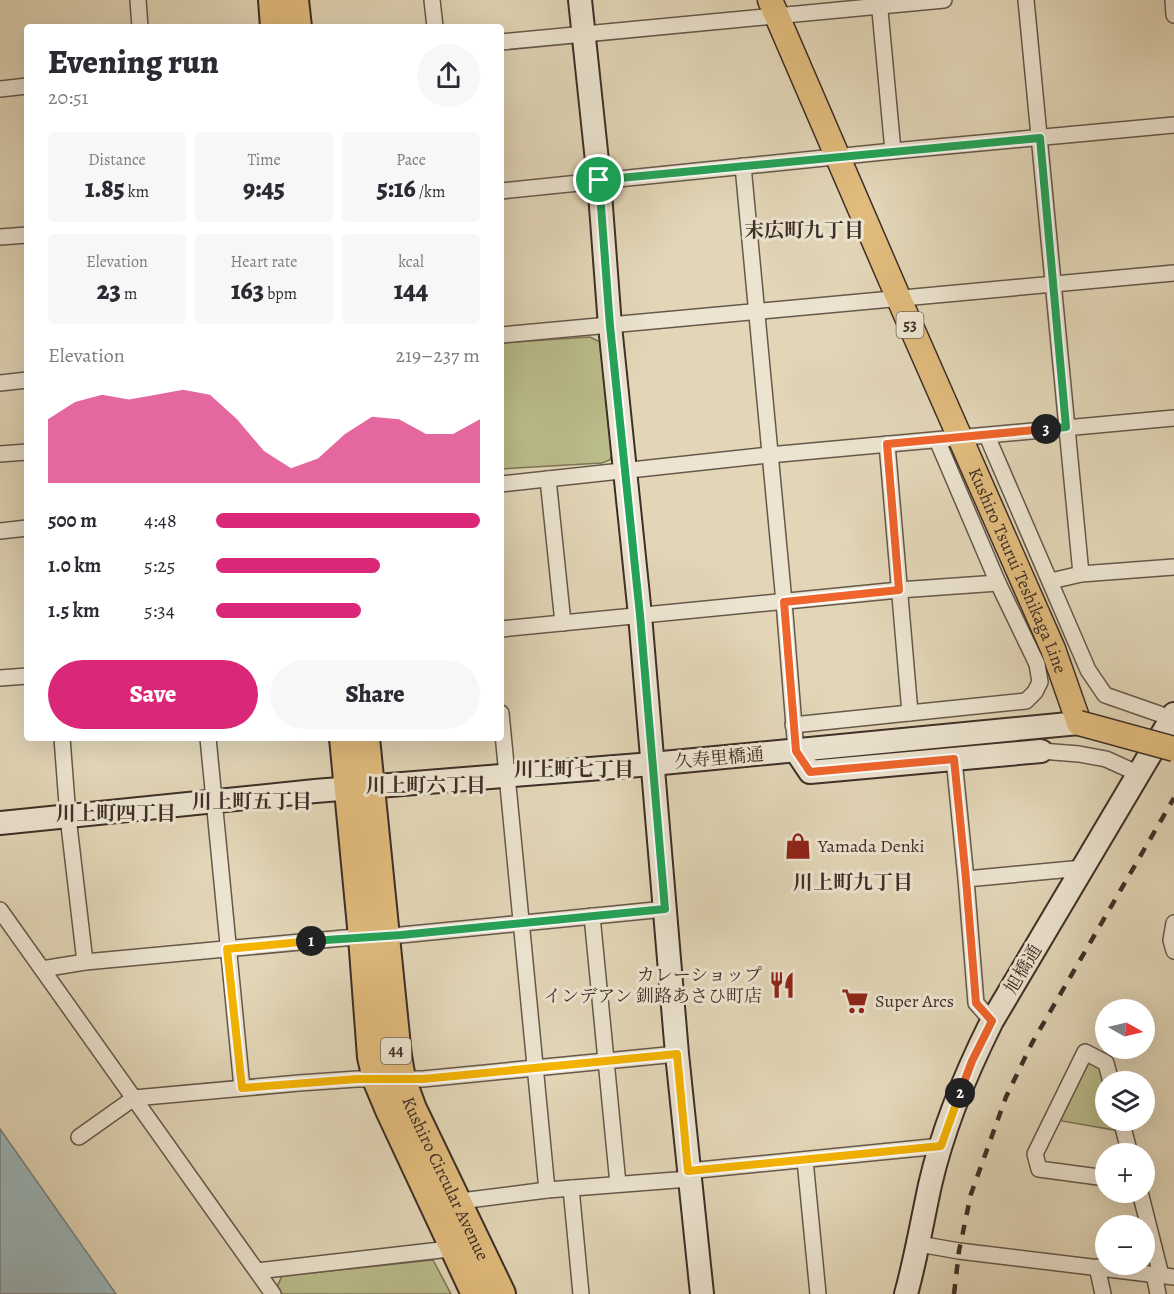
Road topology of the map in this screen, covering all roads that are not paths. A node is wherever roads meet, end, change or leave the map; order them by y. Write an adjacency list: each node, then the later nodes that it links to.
1 (138, 0): 12 (street)
2 (273, 0): 13 (highway)
3 (294, 0): 14 (highway)
4 (432, 0): 15 (street)
5 (580, 0): 16 (street)
6 (944, 0): 9 (street)
7 (1026, 0): 21 (street)
8 (1173, 0): 11 (street)
9 (879, 3): 10 (street); 22 (street)
10 (774, 8): 16 (street); 23 (main road, Kushiro Tsurui Teshikaga Line / 53)
11 (1174, 15)
12 (140, 24)
13 (275, 24)
14 (297, 24)
15 (435, 24)
16 (584, 33): 17 (street); 25 (street)
17 (504, 42)
18 (24, 86): 19 (street)
19 (0, 89)
20 (1174, 125): 21 (street)
21 (1040, 138): 22 (street); 30 (street)
22 (892, 151): 23 (street)
23 (838, 156): 24 (street); 31 (main road, Kushiro Tsurui Teshikaga Line / 53)
24 (743, 166): 25 (street); 32 (street)
25 (599, 180): 26 (street); 33 (street)
26 (504, 191)
27 (24, 235): 28 (street)
28 (0, 237)
29 (1174, 273): 30 (street)
30 (1052, 284): 31 (street); 38 (street)
31 (899, 299): 32 (street); 40 (main road, Kushiro Tsurui Teshikaga Line / 53)
32 (757, 312): 33 (street); 44 (street)
33 (610, 326): 34 (street); 45 (street)
34 (504, 335)
35 (24, 380): 36 (street)
36 (0, 383)
37 (1174, 418): 38 (street)
38 (1066, 427): 39 (street); 51 (street)
39 (987, 436): 40 (street); 52 (street)
40 (949, 439): 41 (street); 53 (street); 63 (main road, Kushiro Tsurui Teshikaga Line / 53)
41 (887, 444): 44 (street); 54 (street)
42 (24, 452): 43 (street)
43 (0, 454)
44 (769, 455): 45 (street); 55 (street)
45 (626, 470): 46 (street); 56 (street)
46 (548, 479): 47 (street); 57 (street)
47 (504, 483)
48 (24, 528): 49 (street)
49 (0, 531)
50 (1174, 567): 51 (street)
51 (1081, 574): 52 (street)
52 (1051, 581): 62 (street)
53 (998, 582): 54 (street); 61 (street)
54 (899, 590): 55 (street); 61 (street)
55 (784, 602): 56 (street); 64 (street)
56 (640, 615): 57 (street); 74 (street)
57 (563, 623): 58 (street)
58 (504, 629)
59 (24, 676): 60 (street)
60 (0, 678)
61 (910, 713): 64 (street)
62 (1173, 716): 75 (street, 旭橋通)
63 (1079, 723): 70 (main road, bridge); 71 (street, 久寿里橋通)
64 (793, 725): 71 (street)
65 (504, 740): 76 (street)
66 (62, 741): 79 (street)
67 (208, 741): 78 (street)
68 (345, 741): 77 (highway, Kushiro Circular Avenue / 44)
69 (365, 741): 77 (highway, Kushiro Circular Avenue / 44)
70 (1174, 749)
71 (796, 751): 73 (street); 74 (street, 久寿里橋通)
72 (1041, 751): 73 (street); 75 (street)
73 (954, 759): 82 (street)
74 (652, 764): 76 (street, 久寿里橋通); 83 (street)
75 (1139, 774): 81 (street, 旭橋通)
76 (508, 775): 77 (street, 久寿里橋通); 87 (street)
77 (359, 787): 78 (street, 久寿里橋通); 88 (highway, Kushiro Circular Avenue / 44)
78 (214, 801): 79 (street, 久寿里橋通); 89 (street)
79 (68, 817): 80 (street, 久寿里橋通); 91 (street)
80 (0, 823)
81 (1083, 868): 82 (street); 93 (street, 旭橋通)
82 (966, 879): 93 (street)
83 (665, 909): 85 (street); 94 (street)
84 (0, 910): 92 (street)
85 (592, 916): 87 (street); 95 (street)
86 (1174, 922): 90 (street)
87 (520, 923): 88 (street); 96 (street)
88 (374, 937): 89 (street); 98 (highway, Kushiro Circular Avenue / 44)
89 (227, 949): 91 (street); 99 (street)
90 (1174, 951)
91 (85, 963): 92 (street)
92 (42, 969): 100 (street)
93 (992, 1021): 102 (street, 旭橋通)
94 (677, 1054): 95 (street); 104 (street)
95 (604, 1061): 96 (street); 106 (street)
96 (534, 1067): 98 (street); 108 (street)
97 (1108, 1071): 105 (street)
98 (389, 1079): 99 (street); 109 (highway, Kushiro Circular Avenue / 44)
99 (242, 1088): 100 (street)
100 (134, 1098): 101 (street); 114 (street)
101 (79, 1137)
102 (941, 1146): 103 (street); 111 (street, 旭橋通)
103 (805, 1160): 104 (street); 122 (street)
104 (689, 1175): 106 (street); 121 (street)
105 (1095, 1177)
106 (618, 1184): 107 (street)
107 (571, 1188): 108 (street); 120 (street)
108 (546, 1190): 109 (street)
109 (446, 1203): 112 (highway, Kushiro Circular Avenue / 44)
110 (1143, 1203): 116 (street)
111 (919, 1244): 113 (street); 123 (street, 旭橋通)
112 (467, 1247): 114 (street); 118 (highway, Kushiro Circular Avenue / 44); 119 (highway, Kushiro Circular Avenue / 44)
113 (1095, 1267)
114 (257, 1270): 117 (street)
115 (1099, 1275): 124 (street)
116 (1163, 1276): 125 (street)
117 (273, 1294)
118 (476, 1294)
119 (501, 1294)
120 (581, 1294)
121 (702, 1294)
122 (818, 1294)
123 (906, 1294)
124 (1103, 1294)
125 (1158, 1294)

